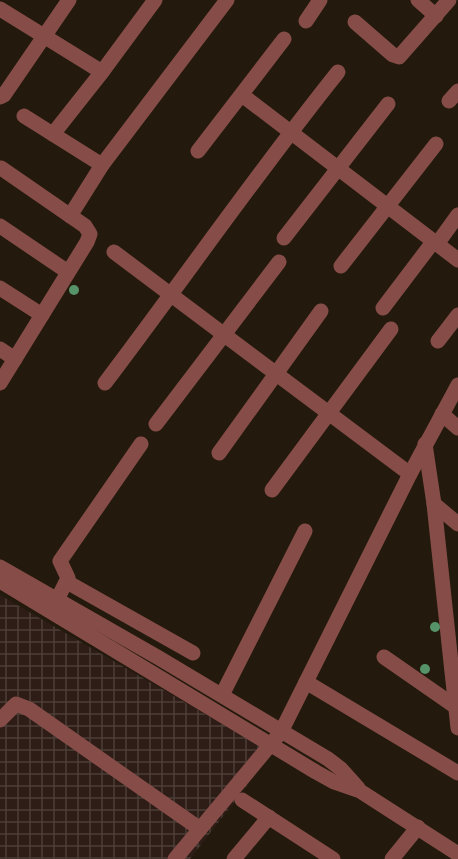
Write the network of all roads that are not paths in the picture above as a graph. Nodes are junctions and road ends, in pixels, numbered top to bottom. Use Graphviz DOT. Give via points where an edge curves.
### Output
graph roads {
  1 [pos="69,0"];
  2 [pos="155,0"];
  3 [pos="227,0"];
  4 [pos="320,0"];
  5 [pos="418,0"];
  6 [pos="449,0"];
  7 [pos="0,9"];
  8 [pos="436,16"];
  9 [pos="306,21"];
  10 [pos="355,22"];
  11 [pos="43,36"];
  12 [pos="284,39"];
  13 [pos="102,72"];
  14 [pos="338,72"];
  15 [pos="243,95"];
  16 [pos="0,97"];
  17 [pos="388,104"];
  18 [pos="24,116"];
  19 [pos="290,131"];
  20 [pos="53,134"];
  21 [pos="436,144"];
  22 [pos="198,151"];
  23 [pos="102,165"];
  24 [pos="2,168"];
  25 [pos="338,168"];
  26 [pos="387,206"];
  27 [pos="458,215"];
  28 [pos="70,216"];
  29 [pos="0,226"];
  30 [pos="284,238"];
  31 [pos="435,243"];
  32 [pos="114,252"];
  33 [pos="458,260"];
  34 [pos="279,262"];
  35 [pos="341,266"];
  36 [pos="68,272"];
  37 [pos="0,288"];
  38 [pos="171,296"];
  39 [pos="383,308"];
  40 [pos="321,311"];
  41 [pos="42,315"];
  42 [pos="458,315"];
  43 [pos="391,329"];
  44 [pos="224,336"];
  45 [pos="438,341"];
  46 [pos="0,350"];
  47 [pos="15,359"];
  48 [pos="276,374"];
  49 [pos="0,383"];
  50 [pos="105,383"];
  51 [pos="458,385"];
  52 [pos="329,413"];
  53 [pos="441,414"];
  54 [pos="156,424"];
  55 [pos="458,428"];
  56 [pos="141,444"];
  57 [pos="425,444"];
  58 [pos="219,453"];
  59 [pos="410,474"];
  60 [pos="272,490"];
  61 [pos="434,504"];
  62 [pos="458,524"];
  63 [pos="305,531"];
  64 [pos="0,567"];
  65 [pos="0,581"];
  66 [pos="67,582"];
  67 [pos="57,600"];
  68 [pos="193,653"];
  69 [pos="384,657"];
  70 [pos="306,682"];
  71 [pos="456,688"];
  72 [pos="222,695"];
  73 [pos="456,706"];
  74 [pos="0,720"];
  75 [pos="458,728"];
  76 [pos="281,732"];
  77 [pos="271,744"];
  78 [pos="458,773"];
  79 [pos="360,790"];
  80 [pos="242,800"];
  81 [pos="269,817"];
  82 [pos="418,827"];
  83 [pos="200,829"];
  84 [pos="458,854"];
  85 [pos="323,856"];
  86 [pos="175,859"];
  87 [pos="234,859"];
  88 [pos="392,859"];
  1 -- 11 [label="street"];
  2 -- 13 [label="street"];
  3 -- 23 [label="street"];
  4 -- 9 [label="street"];
  5 -- 8 [label="street"];
  6 -- 8 [label="street"];
  7 -- 11 [label="street"];
  8 -- 10 [label="street" via="399,57"];
  11 -- 13 [label="street"];
  11 -- 16 [label="street"];
  12 -- 15 [label="street"];
  13 -- 20 [label="street"];
  14 -- 19 [label="street"];
  15 -- 19 [label="street"];
  15 -- 22 [label="street"];
  17 -- 25 [label="street"];
  18 -- 20 [label="street"];
  19 -- 25 [label="street"];
  19 -- 38 [label="street"];
  20 -- 23 [label="street"];
  21 -- 26 [label="street"];
  23 -- 28 [label="street"];
  24 -- 28 [label="street"];
  25 -- 26 [label="street"];
  25 -- 30 [label="street"];
  26 -- 31 [label="street"];
  26 -- 35 [label="street"];
  27 -- 31 [label="street"];
  28 -- 36 [label="street" via="90,234"];
  29 -- 36 [label="street"];
  31 -- 33 [label="street"];
  31 -- 39 [label="street"];
  32 -- 38 [label="street"];
  34 -- 44 [label="street"];
  36 -- 41 [label="street"];
  37 -- 41 [label="street"];
  38 -- 44 [label="street"];
  38 -- 50 [label="street"];
  40 -- 48 [label="street"];
  41 -- 47 [label="street"];
  42 -- 45 [label="street"];
  43 -- 52 [label="street"];
  44 -- 48 [label="street"];
  44 -- 54 [label="street"];
  46 -- 47 [label="street"];
  47 -- 49 [label="street"];
  48 -- 52 [label="street"];
  48 -- 58 [label="street"];
  51 -- 53 [label="street"];
  52 -- 59 [label="street"];
  52 -- 60 [label="street"];
  53 -- 55 [label="street"];
  53 -- 57 [label="street"];
  56 -- 66 [label="street" via="60,561"];
  57 -- 59 [label="street"];
  57 -- 61 [label="street"];
  59 -- 70 [label="street"];
  61 -- 62 [label="street"];
  61 -- 71 [label="street"];
  63 -- 72 [label="street"];
  64 -- 67 [label="street"];
  65 -- 77 [label="street"];
  66 -- 67 [label="street"];
  66 -- 68 [label="street"];
  67 -- 72 [label="street"];
  69 -- 73 [label="street"];
  70 -- 76 [label="street"];
  70 -- 78 [label="street"];
  71 -- 73 [label="street"];
  72 -- 76 [label="street"];
  73 -- 75 [label="street"];
  74 -- 83 [label="street" via="16,704 29,709"];
  76 -- 77 [label="street"];
  76 -- 79 [label="street" via="334,764"];
  77 -- 79 [label="street" via="334,782"];
  77 -- 83 [label="street"];
  79 -- 82 [label="street"];
  80 -- 81 [label="street"];
  81 -- 85 [label="street"];
  81 -- 87 [label="street"];
  82 -- 84 [label="street"];
  82 -- 88 [label="street"];
  83 -- 86 [label="street"];
}
